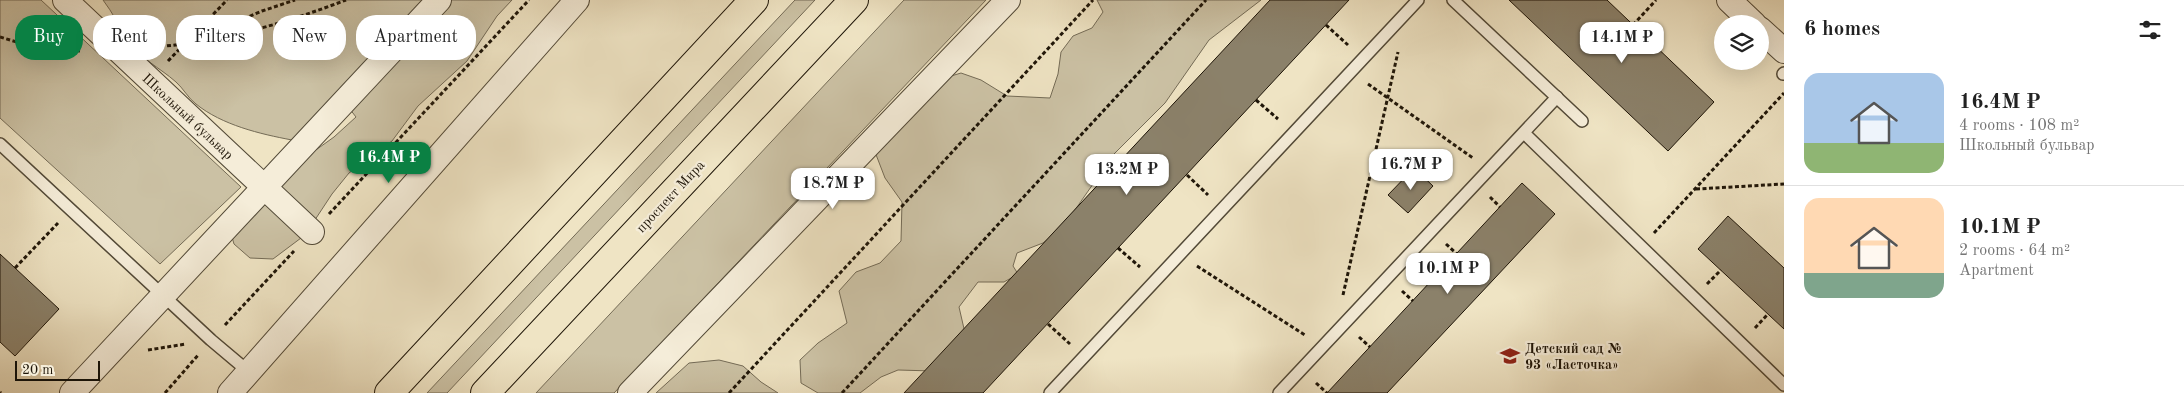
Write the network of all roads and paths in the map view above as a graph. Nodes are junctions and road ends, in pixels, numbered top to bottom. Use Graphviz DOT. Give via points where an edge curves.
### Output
graph roads {
  1 [pos="64,0"];
  2 [pos="227,0"];
  3 [pos="295,0"];
  4 [pos="346,0"];
  5 [pos="439,0"];
  6 [pos="529,0"];
  7 [pos="577,0"];
  8 [pos="754,0"];
  9 [pos="854,0"];
  10 [pos="1008,0"];
  11 [pos="1093,0"];
  12 [pos="1206,0"];
  13 [pos="1418,0"];
  14 [pos="1454,0"];
  15 [pos="1656,0"];
  16 [pos="1729,0"];
  17 [pos="1406,14"];
  18 [pos="212,15"];
  19 [pos="253,15"];
  20 [pos="1745,15"];
  21 [pos="1326,25"];
  22 [pos="1633,25"];
  23 [pos="93,26"];
  24 [pos="263,29"];
  25 [pos="0,37"];
  26 [pos="1769,43"];
  27 [pos="93,51"];
  28 [pos="176,53"];
  29 [pos="1363,59"];
  30 [pos="130,60"];
  31 [pos="1784,66"];
  32 [pos="1351,71"];
  33 [pos="151,80"];
  34 [pos="1784,93"];
  35 [pos="1557,97"];
  36 [pos="1388,98"];
  37 [pos="1256,100"];
  38 [pos="1582,121"];
  39 [pos="1294,133"];
  40 [pos="1524,133"];
  41 [pos="0,144"];
  42 [pos="1489,170"];
  43 [pos="1187,175"];
  44 [pos="1784,184"];
  45 [pos="264,187"];
  46 [pos="1696,189"];
  47 [pos="1223,208"];
  48 [pos="71,210"];
  49 [pos="312,232"];
  50 [pos="1642,247"];
  51 [pos="1118,248"];
  52 [pos="1180,255"];
  53 [pos="15,268"];
  54 [pos="1156,281"];
  55 [pos="163,296"];
  56 [pos="1048,324"];
  57 [pos="1334,335"];
  58 [pos="211,340"];
  59 [pos="1322,347"];
  60 [pos="106,357"];
  61 [pos="1084,357"];
  62 [pos="249,372"];
  63 [pos="1784,384"];
  64 [pos="72,393"];
  65 [pos="165,393"];
  66 [pos="230,393"];
  67 [pos="389,393"];
  68 [pos="485,393"];
  69 [pos="630,393"];
  70 [pos="729,393"];
  71 [pos="842,393"];
  72 [pos="1050,393"];
  73 [pos="1279,393"];
  1 -- 23 [label="street, Школьный бульвар"];
  2 -- 18 [label="path"];
  3 -- 19 [label="path"];
  4 -- 24 [label="path"];
  5 -- 45 [label="street"];
  6 -- 49 [label="path"];
  7 -- 62 [label="street"];
  8 -- 67 [label="main road"];
  9 -- 68 [label="main road, проспект Мира"];
  10 -- 69 [label="street"];
  11 -- 70 [label="path"];
  12 -- 71 [label="path"];
  13 -- 17 [label="lane"];
  14 -- 35 [label="lane"];
  15 -- 22 [label="path"];
  16 -- 20 [label="street"];
  17 -- 29 [label="lane"];
  17 -- 36 [label="path"];
  21 -- 29 [label="path"];
  25 -- 27 [label="path" via="27,45"];
  26 -- 31 [label="street"];
  28 -- 33 [label="path"];
  29 -- 32 [label="lane"];
  30 -- 33 [label="street, Школьный бульвар"];
  32 -- 36 [label="path"];
  32 -- 39 [label="lane"];
  33 -- 45 [label="street, Школьный бульвар"];
  34 -- 46 [label="path"];
  35 -- 38 [label="lane"];
  35 -- 40 [label="lane"];
  36 -- 42 [label="path"];
  36 -- 57 [label="path"];
  37 -- 39 [label="path"];
  39 -- 47 [label="lane"];
  40 -- 42 [label="lane"];
  40 -- 50 [label="lane"];
  41 -- 48 [label="lane"];
  42 -- 57 [label="lane"];
  43 -- 47 [label="path"];
  44 -- 46 [label="path"];
  45 -- 49 [label="street, Школьный бульвар"];
  45 -- 55 [label="street"];
  46 -- 50 [label="path"];
  47 -- 52 [label="lane"];
  48 -- 53 [label="path"];
  48 -- 55 [label="lane"];
  49 -- 58 [label="path"];
  50 -- 63 [label="lane"];
  51 -- 54 [label="path"];
  52 -- 54 [label="lane"];
  52 -- 59 [label="path"];
  54 -- 61 [label="lane"];
  55 -- 58 [label="lane"];
  55 -- 60 [label="street"];
  56 -- 61 [label="path"];
  57 -- 59 [label="lane"];
  58 -- 60 [label="path"];
  58 -- 62 [label="lane"];
  58 -- 65 [label="path"];
  59 -- 73 [label="lane"];
  60 -- 64 [label="street"];
  61 -- 72 [label="lane"];
  62 -- 66 [label="street"];
}
